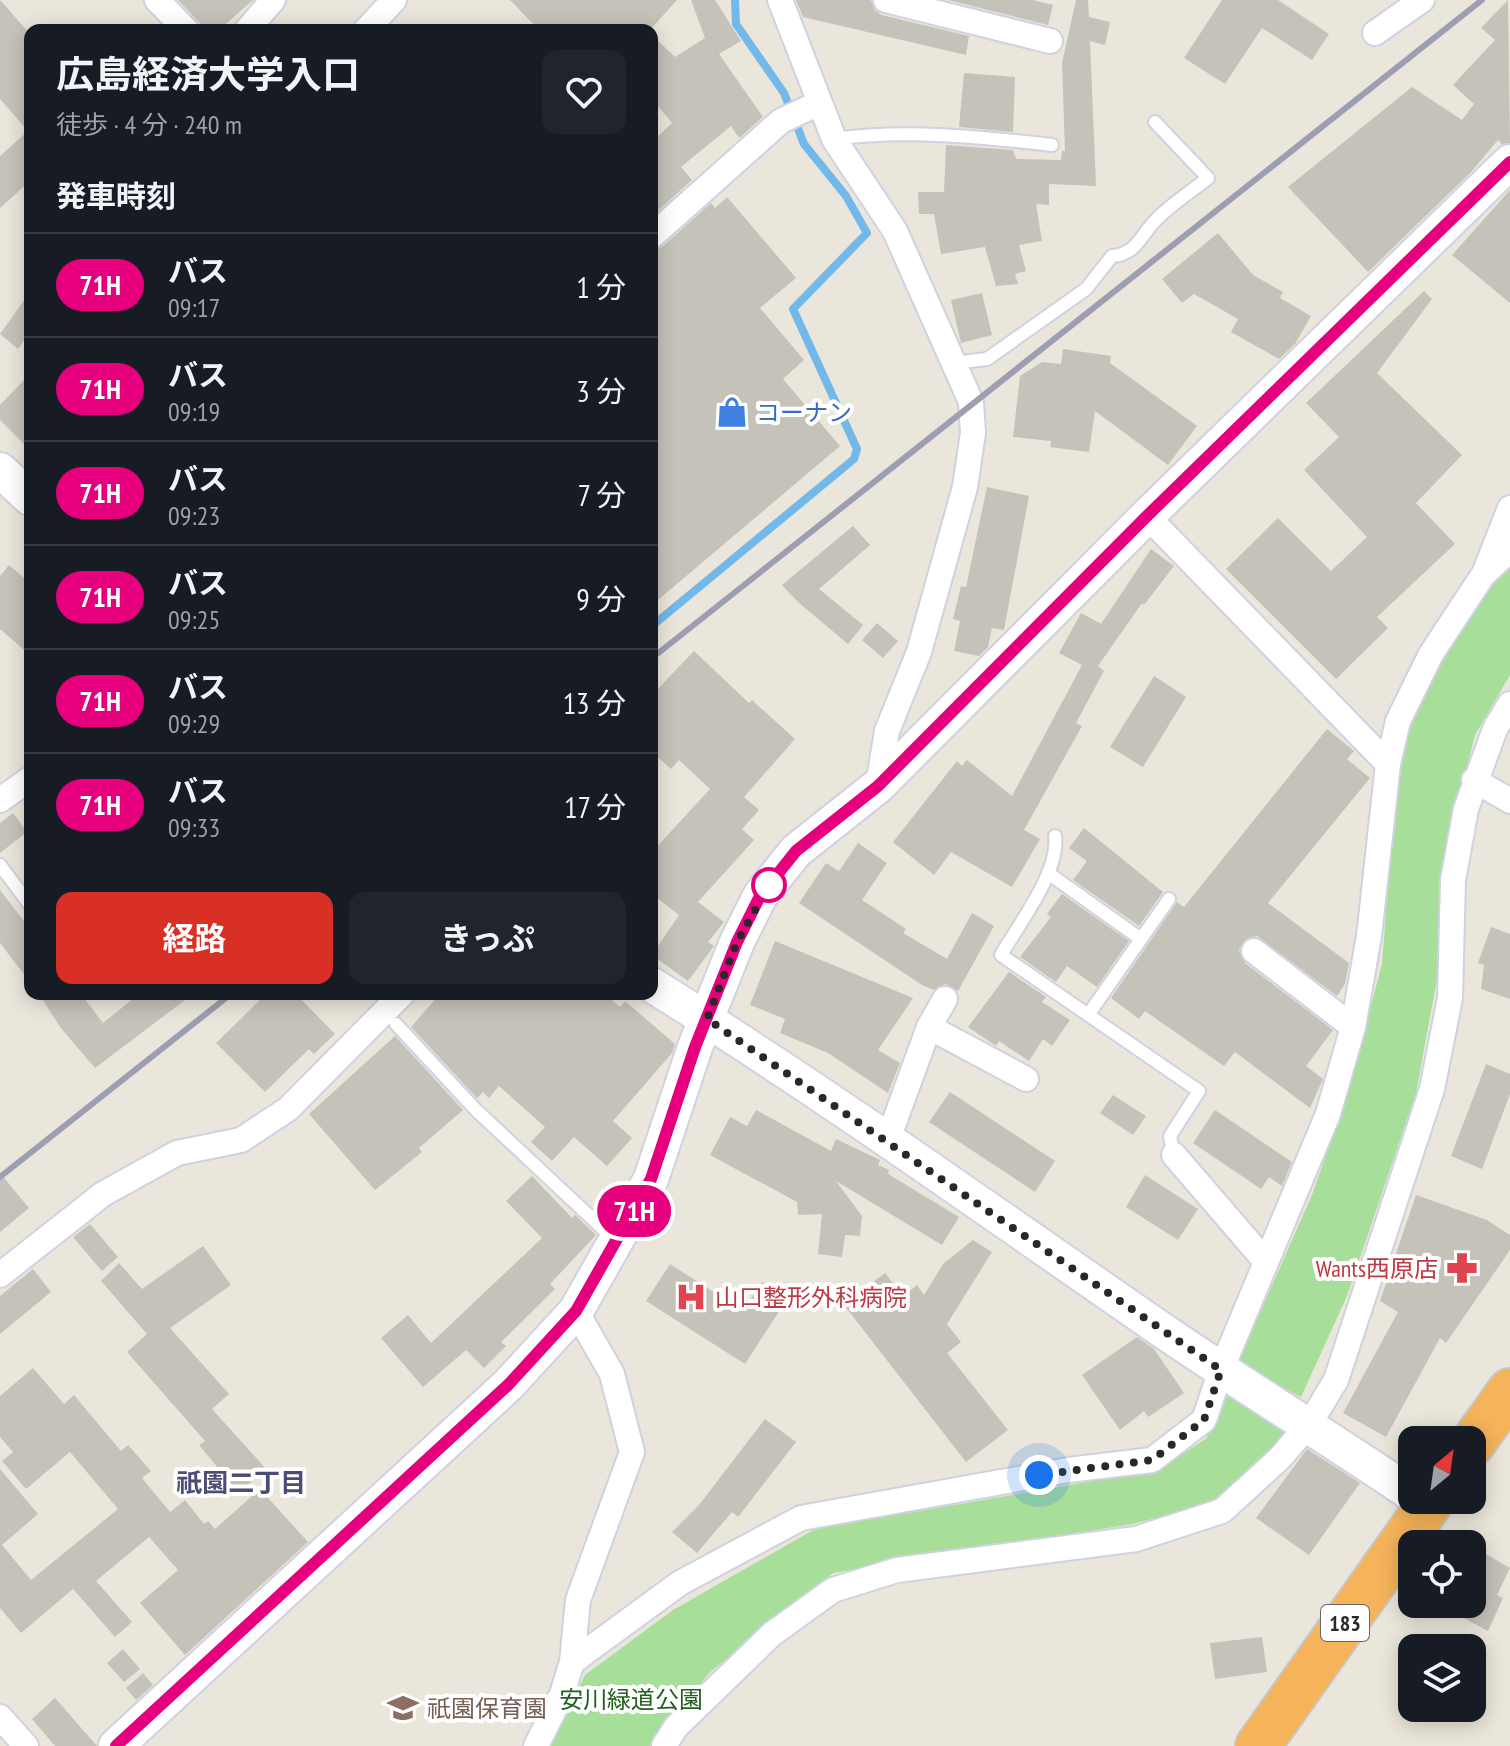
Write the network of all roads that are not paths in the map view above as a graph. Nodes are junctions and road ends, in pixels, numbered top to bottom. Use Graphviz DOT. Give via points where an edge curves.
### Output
graph roads {
  1 [pos="157,0"];
  2 [pos="273,0"];
  3 [pos="394,0"];
  4 [pos="780,0"];
  5 [pos="886,0"];
  6 [pos="1422,0"];
  7 [pos="180,24"];
  8 [pos="252,24"];
  9 [pos="372,24"];
  10 [pos="1375,33"];
  11 [pos="1050,41"];
  12 [pos="819,103"];
  13 [pos="1155,122"];
  14 [pos="834,139"];
  15 [pos="1052,145"];
  16 [pos="1510,162"];
  17 [pos="658,231"];
  18 [pos="953,363"];
  19 [pos="0,470"];
  20 [pos="24,492"];
  21 [pos="1510,508"];
  22 [pos="1147,516"];
  23 [pos="1510,550"];
  24 [pos="1483,575"];
  25 [pos="1510,704"];
  26 [pos="1388,764"];
  27 [pos="1474,780"];
  28 [pos="24,783"];
  29 [pos="878,786"];
  30 [pos="0,800"];
  31 [pos="1510,801"];
  32 [pos="1055,836"];
  33 [pos="0,865"];
  34 [pos="1048,873"];
  35 [pos="24,897"];
  36 [pos="1169,899"];
  37 [pos="1141,939"];
  38 [pos="1254,951"];
  39 [pos="658,989"];
  40 [pos="945,999"];
  41 [pos="396,1000"];
  42 [pos="1088,1015"];
  43 [pos="707,1019"];
  44 [pos="396,1024"];
  45 [pos="929,1027"];
  46 [pos="1353,1027"];
  47 [pos="1026,1079"];
  48 [pos="887,1142"];
  49 [pos="1174,1155"];
  50 [pos="617,1242"];
  51 [pos="1266,1262"];
  52 [pos="0,1275"];
  53 [pos="576,1311"];
  54 [pos="1221,1370"];
  55 [pos="1509,1394"];
  56 [pos="1310,1423"];
  57 [pos="1485,1426"];
  58 [pos="1398,1483"];
  59 [pos="1414,1514"];
  60 [pos="572,1662"];
  61 [pos="0,1717"];
  62 [pos="26,1746"];
  63 [pos="116,1746"];
  64 [pos="536,1746"];
  65 [pos="664,1746"];
  66 [pos="1258,1746"];
  1 -- 7 [label="street"];
  2 -- 8 [label="street"];
  3 -- 9 [label="street"];
  4 -- 12 [label="street"];
  5 -- 11 [label="street"];
  6 -- 10 [label="street"];
  12 -- 14 [label="street"];
  12 -- 17 [label="street" via="781,121"];
  13 -- 18 [label="lane" via="1208,178 1152,223 1146,237 1123,255 1112,256 1086,289 987,359"];
  14 -- 15 [label="lane" via="990,138"];
  14 -- 18 [label="street" via="895,231"];
  16 -- 22 [label="main road"];
  18 -- 29 [label="street" via="971,402 973,433 965,487 919,652 887,731"];
  19 -- 20 [label="main road"];
  21 -- 24 [label="street"];
  22 -- 26 [label="street"];
  22 -- 29 [label="main road"];
  23 -- 24 [label="street"];
  24 -- 26 [label="street" via="1431,654 1398,721"];
  25 -- 27 [label="street"];
  26 -- 46 [label="street"];
  27 -- 31 [label="street"];
  27 -- 56 [label="street" via="1453,880 1450,998 1432,1089 1336,1380"];
  28 -- 30 [label="street"];
  29 -- 43 [label="main road" via="796,851 760,896"];
  32 -- 34 [label="lane" via="1057,852"];
  33 -- 35 [label="lane"];
  34 -- 37 [label="lane"];
  34 -- 42 [label="lane" via="1001,955"];
  36 -- 37 [label="lane"];
  37 -- 42 [label="lane"];
  38 -- 46 [label="street"];
  39 -- 43 [label="main road"];
  40 -- 45 [label="street"];
  41 -- 52 [label="street" via="288,1109 241,1140 177,1153 103,1194"];
  42 -- 49 [label="lane" via="1199,1091 1170,1136"];
  43 -- 48 [label="main road"];
  43 -- 50 [label="main road" via="651,1179"];
  44 -- 50 [label="lane" via="475,1109"];
  45 -- 47 [label="street"];
  45 -- 48 [label="street"];
  46 -- 51 [label="street" via="1328,1114"];
  48 -- 54 [label="main road"];
  49 -- 51 [label="street"];
  50 -- 53 [label="main road"];
  51 -- 54 [label="street"];
  53 -- 60 [label="street" via="612,1374 632,1452 578,1600"];
  53 -- 63 [label="main road" via="508,1385"];
  54 -- 56 [label="main road"];
  54 -- 60 [label="street" via="1204,1420 1152,1460 801,1518 680,1583"];
  55 -- 57 [label="highway"];
  56 -- 58 [label="main road"];
  56 -- 65 [label="street" via="1222,1511 1136,1539 897,1570 833,1590 772,1634 676,1727"];
  59 -- 66 [label="highway, 183"];
  60 -- 64 [label="street"];
  61 -- 62 [label="street"];
}
